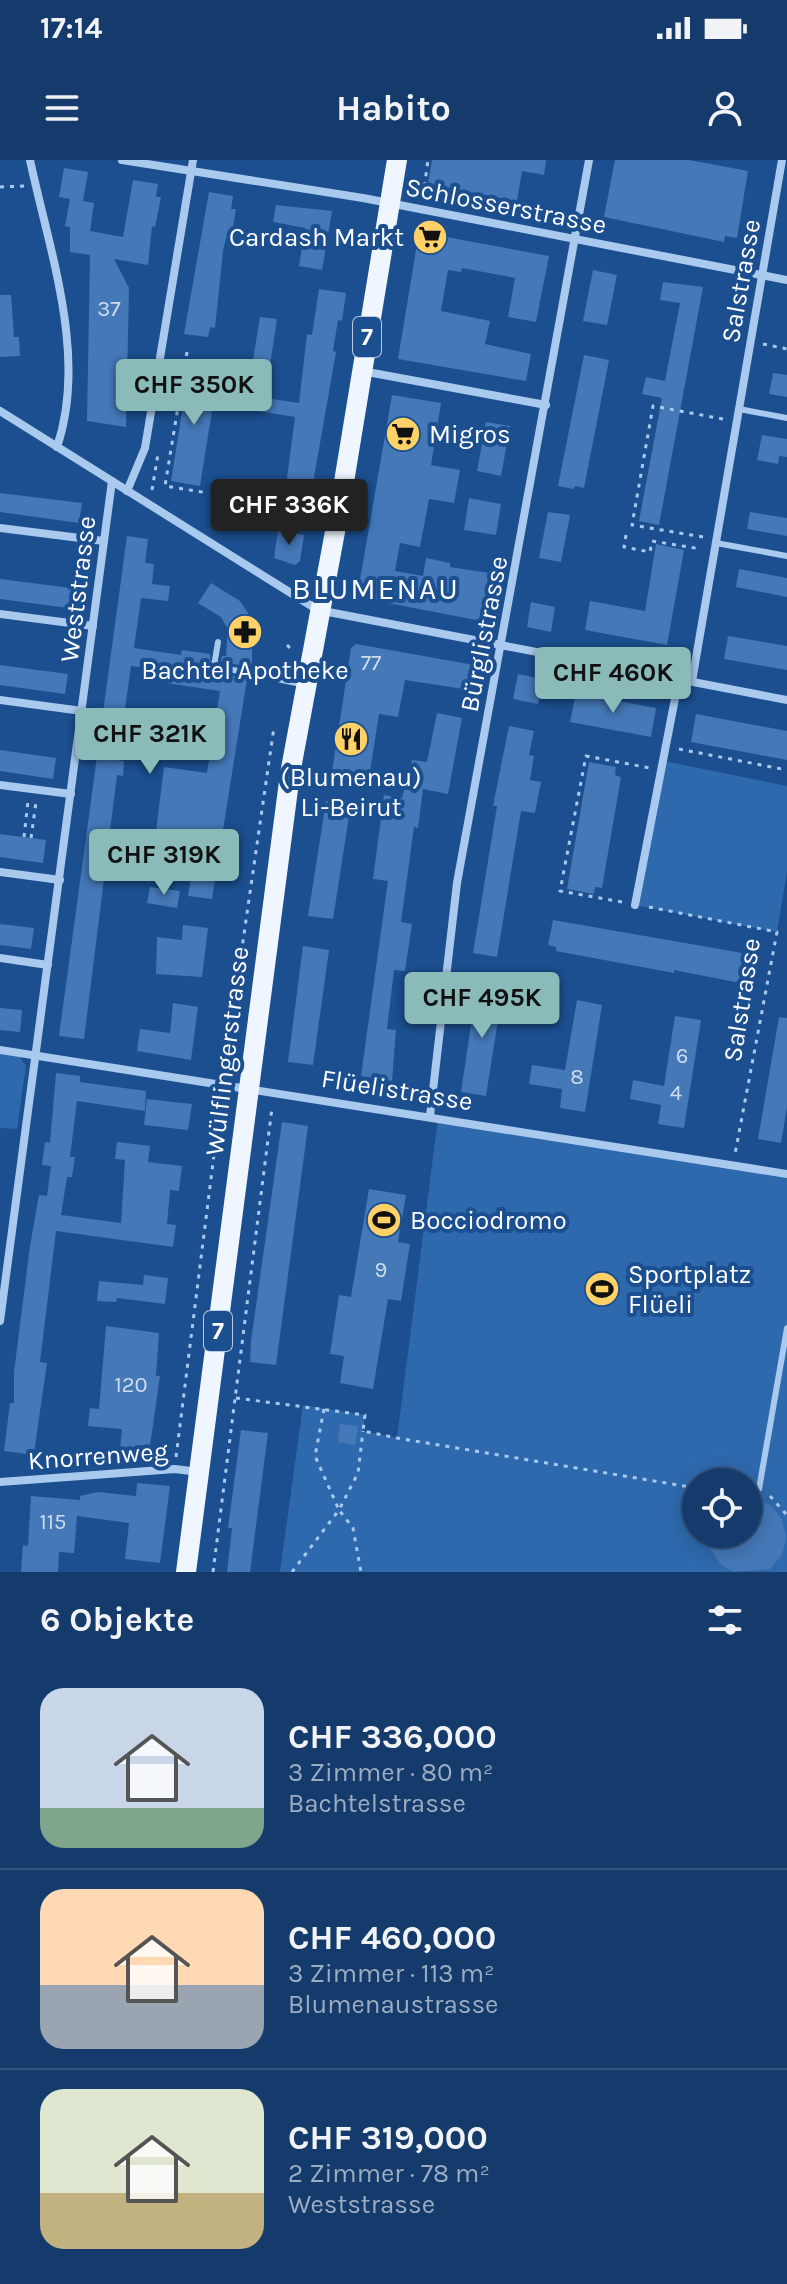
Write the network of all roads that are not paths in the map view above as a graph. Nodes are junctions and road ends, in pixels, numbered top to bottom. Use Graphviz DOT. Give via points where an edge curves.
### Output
graph roads {
  1 [pos="30,160"];
  2 [pos="122,160"];
  3 [pos="193,160"];
  4 [pos="397,160"];
  5 [pos="589,160"];
  6 [pos="782,160"];
  7 [pos="191,172"];
  8 [pos="390,204"];
  9 [pos="575,241"];
  10 [pos="762,275"];
  11 [pos="787,280"];
  12 [pos="361,371"];
  13 [pos="546,405"];
  14 [pos="739,409"];
  15 [pos="0,411"];
  16 [pos="787,418"];
  17 [pos="57,447"];
  18 [pos="112,481"];
  19 [pos="127,491"];
  20 [pos="0,528"];
  21 [pos="104,541"];
  22 [pos="716,543"];
  23 [pos="787,556"];
  24 [pos="318,610"];
  25 [pos="0,614"];
  26 [pos="93,626"];
  27 [pos="218,642"];
  28 [pos="502,645"];
  29 [pos="679,678"];
  30 [pos="692,681"];
  31 [pos="305,684"];
  32 [pos="0,700"];
  33 [pos="787,700"];
  34 [pos="82,711"];
  35 [pos="0,785"];
  36 [pos="71,794"];
  37 [pos="0,872"];
  38 [pos="60,880"];
  39 [pos="635,905"];
  40 [pos="0,958"];
  41 [pos="48,965"];
  42 [pos="0,1050"];
  43 [pos="36,1055"];
  44 [pos="249,1089"];
  45 [pos="430,1116"];
  46 [pos="787,1174"];
  47 [pos="0,1321"];
  48 [pos="787,1328"];
  49 [pos="199,1472"];
  50 [pos="762,1472"];
  51 [pos="0,1482"];
  52 [pos="186,1572"];
  1 -- 17 [label="street" via="68,363 68,410"];
  2 -- 7 [label="street, Schlosserstrasse"];
  3 -- 7 [label="street, Weststrasse"];
  4 -- 8 [label="main road, Wülflingerstrasse / 7"];
  5 -- 9 [label="street, Bürglistrasse"];
  6 -- 10 [label="street, Salstrasse"];
  7 -- 8 [label="street, Schlosserstrasse"];
  7 -- 19 [label="street, Weststrasse" via="145,448"];
  8 -- 9 [label="street, Schlosserstrasse"];
  8 -- 12 [label="main road, Wülflingerstrasse / 7"];
  9 -- 10 [label="street, Schlosserstrasse"];
  9 -- 13 [label="street, Bürglistrasse"];
  10 -- 11 [label="street, Schlosserstrasse"];
  10 -- 14 [label="street, Salstrasse"];
  12 -- 13 [label="street"];
  12 -- 24 [label="main road, Wülflingerstrasse / 7"];
  13 -- 28 [label="street, Bürglistrasse"];
  14 -- 16 [label="lane"];
  14 -- 22 [label="street, Salstrasse"];
  15 -- 17 [label="street"];
  17 -- 18 [label="street"];
  18 -- 19 [label="street"];
  18 -- 21 [label="street, Weststrasse"];
  19 -- 24 [label="street"];
  20 -- 21 [label="street"];
  21 -- 26 [label="street, Weststrasse"];
  22 -- 23 [label="lane"];
  22 -- 30 [label="street, Salstrasse"];
  24 -- 28 [label="street"];
  24 -- 31 [label="main road, Wülflingerstrasse / 7"];
  25 -- 26 [label="street"];
  26 -- 34 [label="street, Weststrasse"];
  27 -- 31 [label="lane" via="214,666"];
  28 -- 29 [label="street"];
  28 -- 45 [label="street, Bürglistrasse" via="457,883"];
  29 -- 30 [label="street"];
  29 -- 39 [label="street"];
  30 -- 33 [label="street"];
  31 -- 44 [label="main road, Wülflingerstrasse / 7"];
  32 -- 34 [label="street"];
  34 -- 36 [label="street, Weststrasse"];
  35 -- 36 [label="street"];
  36 -- 38 [label="street, Weststrasse"];
  37 -- 38 [label="street"];
  38 -- 41 [label="street, Weststrasse"];
  40 -- 41 [label="street"];
  41 -- 43 [label="street, Weststrasse"];
  42 -- 43 [label="street, Flüelistrasse"];
  43 -- 44 [label="street, Flüelistrasse"];
  43 -- 47 [label="street, Weststrasse"];
  44 -- 45 [label="street, Flüelistrasse"];
  44 -- 49 [label="main road, Wülflingerstrasse / 7"];
  45 -- 46 [label="street, Flüelistrasse"];
  48 -- 50 [label="lane"];
  49 -- 51 [label="street, Knorrenweg" via="175,1469"];
  49 -- 52 [label="main road, Wülflingerstrasse / 7"];
}
